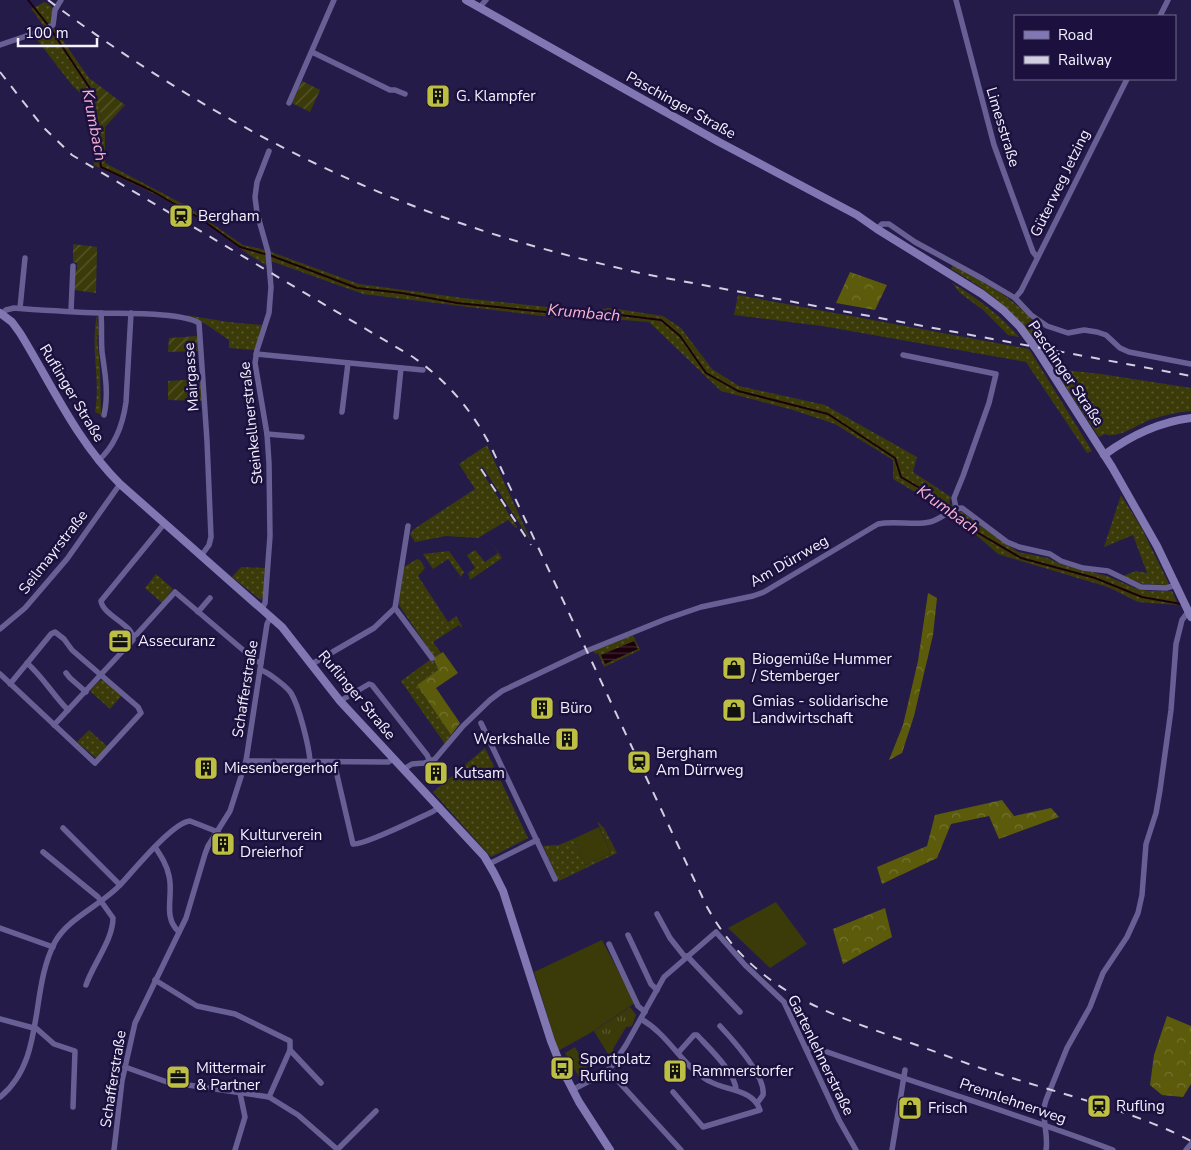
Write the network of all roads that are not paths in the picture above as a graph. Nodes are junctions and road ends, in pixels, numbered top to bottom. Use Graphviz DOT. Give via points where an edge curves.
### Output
graph roads {
  1 [pos="61,0"];
  2 [pos="334,0"];
  3 [pos="956,0"];
  4 [pos="1168,0"];
  5 [pos="469,1"];
  6 [pos="482,5"];
  7 [pos="1160,15"];
  8 [pos="0,44"];
  9 [pos="312,52"];
  10 [pos="1126,80"];
  11 [pos="405,94"];
  12 [pos="289,103"];
  13 [pos="269,151"];
  14 [pos="877,229"];
  15 [pos="1037,257"];
  16 [pos="24,258"];
  17 [pos="73,266"];
  18 [pos="1015,298"];
  19 [pos="20,308"];
  20 [pos="70,311"];
  21 [pos="101,313"];
  22 [pos="130,313"];
  23 [pos="1,314"];
  24 [pos="256,354"];
  25 [pos="903,355"];
  26 [pos="348,363"];
  27 [pos="1191,364"];
  28 [pos="401,368"];
  29 [pos="423,370"];
  30 [pos="342,412"];
  31 [pos="104,415"];
  32 [pos="396,417"];
  33 [pos="1191,418"];
  34 [pos="267,434"];
  35 [pos="302,437"];
  36 [pos="1104,455"];
  37 [pos="98,460"];
  38 [pos="120,484"];
  39 [pos="956,508"];
  40 [pos="164,524"];
  41 [pos="408,526"];
  42 [pos="201,556"];
  43 [pos="1176,585"];
  44 [pos="210,598"];
  45 [pos="262,608"];
  46 [pos="395,608"];
  47 [pos="1187,608"];
  48 [pos="198,612"];
  49 [pos="271,616"];
  50 [pos="0,629"];
  51 [pos="134,636"];
  52 [pos="432,658"];
  53 [pos="28,663"];
  54 [pos="312,664"];
  55 [pos="260,667"];
  56 [pos="66,673"];
  57 [pos="0,674"];
  58 [pos="101,675"];
  59 [pos="10,684"];
  60 [pos="86,692"];
  61 [pos="340,701"];
  62 [pos="68,710"];
  63 [pos="481,723"];
  64 [pos="54,725"];
  65 [pos="394,759"];
  66 [pos="246,761"];
  67 [pos="310,761"];
  68 [pos="430,761"];
  69 [pos="334,762"];
  70 [pos="404,769"];
  71 [pos="440,807"];
  72 [pos="63,828"];
  73 [pos="218,832"];
  74 [pos="537,840"];
  75 [pos="155,847"];
  76 [pos="43,852"];
  77 [pos="489,864"];
  78 [pos="556,879"];
  79 [pos="120,885"];
  80 [pos="102,902"];
  81 [pos="657,914"];
  82 [pos="0,928"];
  83 [pos="179,932"];
  84 [pos="628,935"];
  85 [pos="609,944"];
  86 [pos="53,947"];
  87 [pos="686,957"];
  88 [pos="155,980"];
  89 [pos="86,985"];
  90 [pos="657,990"];
  91 [pos="644,1012"];
  92 [pos="740,1012"];
  93 [pos="0,1019"];
  94 [pos="641,1019"];
  95 [pos="720,1026"];
  96 [pos="34,1027"];
  97 [pos="806,1049"];
  98 [pos="290,1050"];
  99 [pos="678,1053"];
  100 [pos="124,1067"];
  101 [pos="608,1070"];
  102 [pos="905,1070"];
  103 [pos="904,1079"];
  104 [pos="321,1082"];
  105 [pos="572,1090"];
  106 [pos="736,1090"];
  107 [pos="673,1092"];
  108 [pos="240,1093"];
  109 [pos="269,1097"];
  110 [pos="0,1098"];
  111 [pos="758,1102"];
  112 [pos="72,1107"];
  113 [pos="376,1111"];
  114 [pos="1046,1126"];
  115 [pos="1191,1144"];
  116 [pos="114,1150"];
  117 [pos="235,1150"];
  118 [pos="338,1150"];
  119 [pos="610,1150"];
  120 [pos="681,1150"];
  121 [pos="856,1150"];
  122 [pos="892,1150"];
  123 [pos="1046,1150"];
  124 [pos="1113,1150"];
  125 [pos="1186,1150"];
  1 -- 8 [label="street" via="50,27"];
  2 -- 9 [label="street"];
  3 -- 15 [label="street, Limesstraße" via="994,145"];
  4 -- 7 [label="street"];
  5 -- 6 [label="street, Paschinger Straße"];
  6 -- 14 [label="street, Paschinger Straße" via="538,39 562,48 854,219"];
  9 -- 11 [label="street" via="390,90"];
  9 -- 12 [label="street"];
  10 -- 15 [label="street, Güterweg Jetzing"];
  13 -- 24 [label="street, Steinkellnerstraße" via="255,197 268,252 270,304"];
  14 -- 18 [label="street" via="882,224 889,224"];
  14 -- 36 [label="street, Paschinger Straße" via="974,288 1011,318 1037,350"];
  15 -- 18 [label="street, Güterweg Jetzing"];
  16 -- 19 [label="street"];
  17 -- 20 [label="street"];
  18 -- 27 [label="street" via="1036,320 1058,331 1092,331 1106,335 1129,352"];
  19 -- 20 [label="street, Mairgasse"];
  19 -- 23 [label="street, Mairgasse" via="9,308"];
  20 -- 21 [label="street, Mairgasse"];
  21 -- 22 [label="street, Mairgasse"];
  21 -- 31 [label="street"];
  22 -- 37 [label="street" via="124,417 108,452"];
  22 -- 42 [label="street, Mairgasse" via="194,321 200,326 211,537"];
  23 -- 37 [label="street, Ruflinger Straße" via="20,333 72,424"];
  24 -- 26 [label="street"];
  24 -- 34 [label="street, Steinkellnerstraße" via="256,374"];
  25 -- 39 [label="street" via="996,374 986,412 954,498"];
  26 -- 28 [label="street"];
  26 -- 30 [label="street"];
  28 -- 29 [label="street"];
  28 -- 32 [label="street"];
  33 -- 36 [label="street" via="1155,426"];
  34 -- 35 [label="street"];
  34 -- 45 [label="street, Steinkellnerstraße" via="270,536"];
  36 -- 43 [label="street, Paschinger Straße"];
  37 -- 38 [label="street, Ruflinger Straße"];
  38 -- 40 [label="street, Ruflinger Straße"];
  38 -- 50 [label="street, Seilmayrstraße" via="67,559 25,608"];
  39 -- 43 [label="street" via="962,508 1019,548 1050,554 1082,568 1108,571 1141,587"];
  39 -- 68 [label="street, Am Dürrweg" via="927,523 878,524 764,592 666,619 502,690"];
  40 -- 42 [label="street, Ruflinger Straße"];
  40 -- 51 [label="street" via="101,601 104,608"];
  41 -- 46 [label="street"];
  42 -- 45 [label="street, Ruflinger Straße"];
  43 -- 47 [label="street, Paschinger Straße"];
  44 -- 48 [label="street"];
  45 -- 49 [label="street, Ruflinger Straße"];
  46 -- 52 [label="street"];
  46 -- 54 [label="street" via="374,628"];
  47 -- 114 [label="street" via="1176,644 1160,790 1146,844 1138,913 1127,937 1103,973 1090,1007 1067,1048 1044,1107"];
  48 -- 51 [label="street" via="175,592"];
  48 -- 55 [label="street"];
  49 -- 54 [label="street, Ruflinger Straße"];
  49 -- 55 [label="street, Schafferstraße"];
  51 -- 58 [label="street"];
  53 -- 58 [label="street" via="56,632"];
  53 -- 59 [label="street"];
  53 -- 62 [label="street"];
  54 -- 61 [label="street, Ruflinger Straße"];
  55 -- 66 [label="street, Schafferstraße"];
  55 -- 67 [label="street" via="291,693"];
  56 -- 60 [label="street"];
  57 -- 59 [label="street"];
  58 -- 60 [label="street"];
  58 -- 64 [label="street" via="138,707 140,716 95,763"];
  59 -- 64 [label="street"];
  60 -- 62 [label="street"];
  61 -- 65 [label="street, Ruflinger Straße"];
  61 -- 68 [label="street" via="372,685"];
  62 -- 64 [label="street"];
  63 -- 74 [label="street"];
  65 -- 69 [label="street" via="388,762"];
  65 -- 70 [label="street, Ruflinger Straße"];
  66 -- 67 [label="street"];
  66 -- 73 [label="street, Schafferstraße" via="230,811"];
  67 -- 69 [label="street"];
  68 -- 70 [label="street, Am Dürrweg"];
  69 -- 71 [label="street" via="354,844 375,838"];
  70 -- 71 [label="street, Ruflinger Straße"];
  71 -- 77 [label="street, Ruflinger Straße"];
  72 -- 79 [label="street"];
  73 -- 75 [label="street" via="187,821"];
  73 -- 83 [label="street, Schafferstraße" via="208,846 191,905"];
  74 -- 77 [label="street"];
  74 -- 78 [label="street"];
  75 -- 79 [label="street"];
  75 -- 83 [label="street" via="169,872 169,916"];
  76 -- 80 [label="street"];
  77 -- 105 [label="street, Ruflinger Straße" via="503,890 554,1048"];
  79 -- 80 [label="street"];
  80 -- 86 [label="street" via="71,924"];
  80 -- 89 [label="street" via="113,922"];
  81 -- 87 [label="street" via="670,938"];
  82 -- 86 [label="street"];
  83 -- 88 [label="street, Schafferstraße"];
  84 -- 90 [label="street" via="651,984"];
  85 -- 91 [label="street" via="638,1006"];
  86 -- 96 [label="street" via="41,982"];
  87 -- 90 [label="street" via="664,977"];
  87 -- 92 [label="street"];
  87 -- 97 [label="street, Gartenlehnerstraße" via="716,932 745,966 784,1002"];
  88 -- 98 [label="street" via="197,1006 235,1014 290,1041"];
  88 -- 100 [label="street, Schafferstraße" via="134,1024"];
  90 -- 91 [label="street"];
  91 -- 94 [label="street"];
  93 -- 96 [label="street"];
  94 -- 99 [label="street" via="657,1029"];
  94 -- 101 [label="street"];
  95 -- 111 [label="street" via="758,1076 764,1092"];
  96 -- 110 [label="street" via="24,1064"];
  96 -- 112 [label="street" via="54,1044 75,1051"];
  97 -- 103 [label="street, Prennlehnerweg" via="816,1048"];
  97 -- 121 [label="street, Gartenlehnerstraße"];
  98 -- 104 [label="street"];
  98 -- 109 [label="street"];
  99 -- 106 [label="street" via="708,1081"];
  99 -- 106 [label="street" via="697,1035 727,1070"];
  100 -- 108 [label="street" via="167,1082"];
  100 -- 116 [label="street, Schafferstraße"];
  101 -- 105 [label="street"];
  101 -- 120 [label="street"];
  102 -- 103 [label="street"];
  103 -- 114 [label="street, Prennlehnerweg"];
  103 -- 122 [label="street"];
  105 -- 119 [label="street, Ruflinger Straße"];
  106 -- 111 [label="street"];
  107 -- 111 [label="street" via="703,1127 760,1110"];
  108 -- 109 [label="street"];
  108 -- 117 [label="street" via="244,1117"];
  109 -- 118 [label="street" via="298,1115"];
  113 -- 118 [label="street"];
  114 -- 123 [label="street"];
  114 -- 124 [label="street, Prennlehnerweg"];
  115 -- 125 [label="street"];
}
